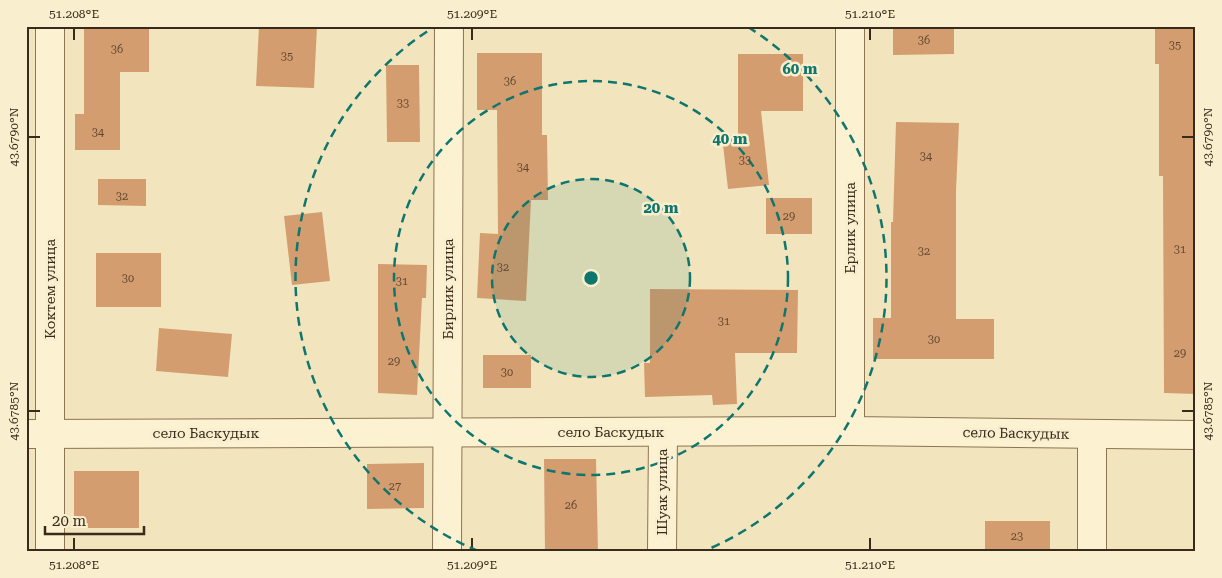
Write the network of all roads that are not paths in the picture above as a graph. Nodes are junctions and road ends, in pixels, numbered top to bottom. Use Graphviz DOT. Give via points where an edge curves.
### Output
graph roads {
  1 [pos="50,26"];
  2 [pos="449,26"];
  3 [pos="850,26"];
  4 [pos="850,431"];
  5 [pos="447,432"];
  6 [pos="663,432"];
  7 [pos="38,434"];
  8 [pos="1092,434"];
  9 [pos="1196,435"];
  10 [pos="50,552"];
  11 [pos="447,552"];
  12 [pos="662,552"];
  13 [pos="1092,552"];
  1 -- 7 [label="street, Коктем улица"];
  2 -- 5 [label="street, Бирлик улица"];
  3 -- 4 [label="street, Ерлик улица"];
  4 -- 6 [label="street, село Баскудык"];
  4 -- 8 [label="street, село Баскудык"];
  5 -- 6 [label="street, село Баскудык"];
  5 -- 7 [label="street, село Баскудык"];
  5 -- 11 [label="street, Бирлик улица"];
  6 -- 12 [label="street, Шуак улица"];
  7 -- 10 [label="street, Коктем улица"];
  8 -- 9 [label="street, село Баскудык"];
  8 -- 13 [label="street"];
}
